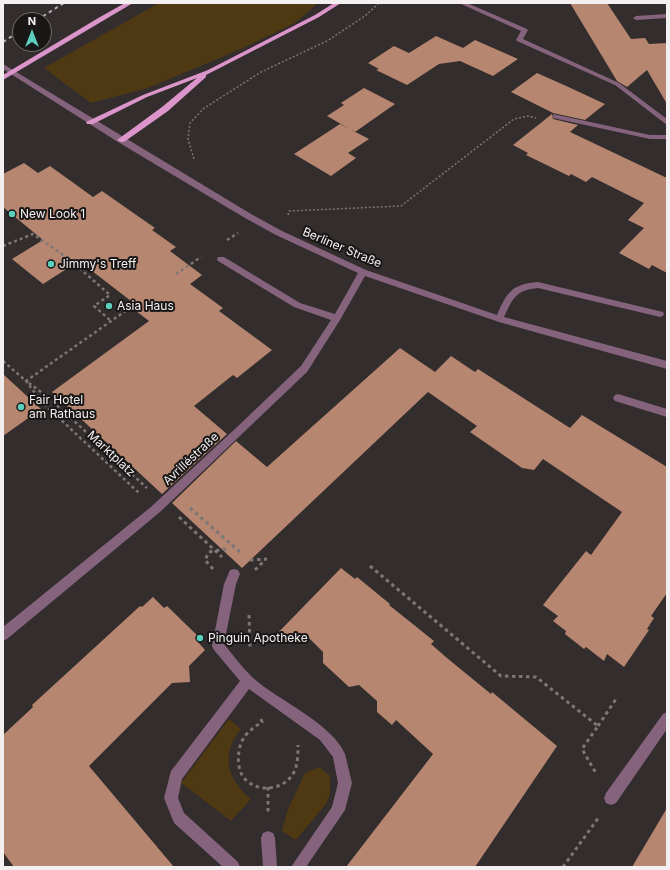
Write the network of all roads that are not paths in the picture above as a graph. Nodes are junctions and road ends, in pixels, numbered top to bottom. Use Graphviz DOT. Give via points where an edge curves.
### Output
graph roads {
  1 [pos="130,3"];
  2 [pos="338,3"];
  3 [pos="462,3"];
  4 [pos="667,16"];
  5 [pos="636,18"];
  6 [pos="3,66"];
  7 [pos="210,71"];
  8 [pos="3,78"];
  9 [pos="556,116"];
  10 [pos="90,122"];
  11 [pos="667,123"];
  12 [pos="667,137"];
  13 [pos="120,140"];
  14 [pos="221,259"];
  15 [pos="362,272"];
  16 [pos="660,314"];
  17 [pos="337,318"];
  18 [pos="499,319"];
  19 [pos="667,365"];
  20 [pos="618,398"];
  21 [pos="667,413"];
  22 [pos="234,574"];
  23 [pos="3,635"];
  24 [pos="248,681"];
  25 [pos="667,718"];
  26 [pos="611,798"];
  27 [pos="268,838"];
  28 [pos="233,867"];
  29 [pos="270,867"];
  30 [pos="298,867"];
  1 -- 8 [label="main road"];
  2 -- 7 [label="main road"];
  3 -- 11 [label="street" via="525,30 519,40 617,84"];
  4 -- 5 [label="street"];
  6 -- 10 [label="street, Berliner Straße"];
  7 -- 10 [label="main road" via="145,96"];
  7 -- 13 [label="main road" via="165,109"];
  9 -- 12 [label="street" via="650,137"];
  10 -- 13 [label="street, Berliner Straße"];
  13 -- 15 [label="street, Berliner Straße" via="279,233"];
  14 -- 17 [label="street" via="297,304"];
  15 -- 17 [label="street, Avrilléstraße"];
  15 -- 18 [label="street, Berliner Straße"];
  16 -- 18 [label="street" via="538,284 523,286 512,293"];
  17 -- 23 [label="street, Avrilléstraße" via="304,369 240,432 156,509"];
  18 -- 19 [label="street, Berliner Straße"];
  20 -- 21 [label="street"];
  22 -- 24 [label="street" via="218,646"];
  24 -- 28 [label="street" via="176,776 171,798 179,818"];
  24 -- 30 [label="street" via="324,736 339,754 345,783 338,810"];
  25 -- 26 [label="street"];
  27 -- 29 [label="street"];
}
